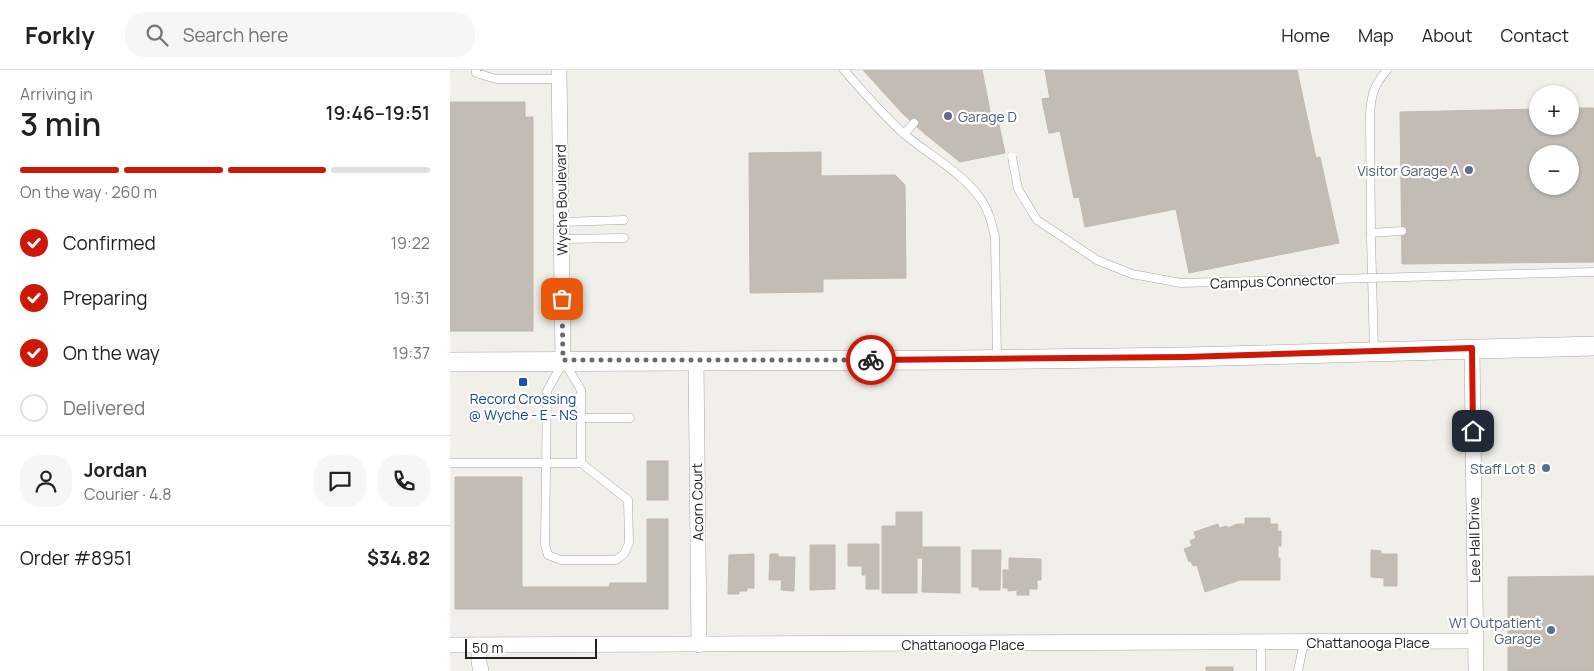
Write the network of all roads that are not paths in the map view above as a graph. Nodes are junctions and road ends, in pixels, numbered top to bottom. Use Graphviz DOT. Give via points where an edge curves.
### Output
graph roads {
  1 [pos="476,70"];
  2 [pos="844,70"];
  3 [pos="1387,70"];
  4 [pos="559,74"];
  5 [pos="914,123"];
  6 [pos="904,134"];
  7 [pos="1012,157"];
  8 [pos="624,220"];
  9 [pos="562,222"];
  10 [pos="1402,231"];
  11 [pos="1371,233"];
  12 [pos="624,238"];
  13 [pos="562,239"];
  14 [pos="1594,272"];
  15 [pos="1594,346"];
  16 [pos="1472,348"];
  17 [pos="1374,351"];
  18 [pos="997,359"];
  19 [pos="563,360"];
  20 [pos="696,360"];
  21 [pos="450,362"];
  22 [pos="581,418"];
  23 [pos="630,418"];
  24 [pos="450,463"];
  25 [pos="546,463"];
  26 [pos="581,463"];
  27 [pos="1475,641"];
  28 [pos="1261,642"];
  29 [pos="1304,642"];
  30 [pos="479,645"];
  31 [pos="699,645"];
  32 [pos="450,646"];
  33 [pos="481,671"];
  34 [pos="1261,671"];
  35 [pos="1298,671"];
  36 [pos="1476,671"];
  1 -- 4 [label="lane" via="476,73 496,79"];
  2 -- 6 [label="lane"];
  3 -- 11 [label="lane" via="1374,86 1370,100"];
  4 -- 9 [label="street, Wyche Boulevard"];
  5 -- 6 [label="lane"];
  6 -- 18 [label="lane" via="971,187 992,222"];
  7 -- 14 [label="lane, Campus Connector, bridge" via="1018,189 1037,220 1098,260 1132,274 1181,283"];
  8 -- 9 [label="lane"];
  9 -- 13 [label="street, Wyche Boulevard"];
  10 -- 11 [label="lane"];
  11 -- 17 [label="lane"];
  12 -- 13 [label="lane"];
  13 -- 19 [label="street, Wyche Boulevard"];
  15 -- 16 [label="street"];
  16 -- 17 [label="street"];
  16 -- 27 [label="street, Lee Hall Drive"];
  17 -- 18 [label="street"];
  18 -- 20 [label="street"];
  19 -- 20 [label="street"];
  19 -- 21 [label="street"];
  19 -- 22 [label="lane" via="581,390"];
  19 -- 25 [label="lane" via="547,391"];
  20 -- 31 [label="street, Acorn Court"];
  22 -- 23 [label="lane"];
  22 -- 26 [label="lane"];
  24 -- 25 [label="lane"];
  25 -- 26 [label="lane"];
  25 -- 26 [label="lane" via="545,544 548,555 560,560 616,560 624,554 629,543 628,500"];
  27 -- 29 [label="street, Chattanooga Place"];
  27 -- 36 [label="street, Lee Hall Drive"];
  28 -- 29 [label="street, Chattanooga Place"];
  28 -- 31 [label="street, Chattanooga Place"];
  28 -- 34 [label="lane"];
  29 -- 35 [label="lane"];
  30 -- 31 [label="street, Chattanooga Place"];
  30 -- 32 [label="street, Chattanooga Place"];
  30 -- 33 [label="street"];
}
